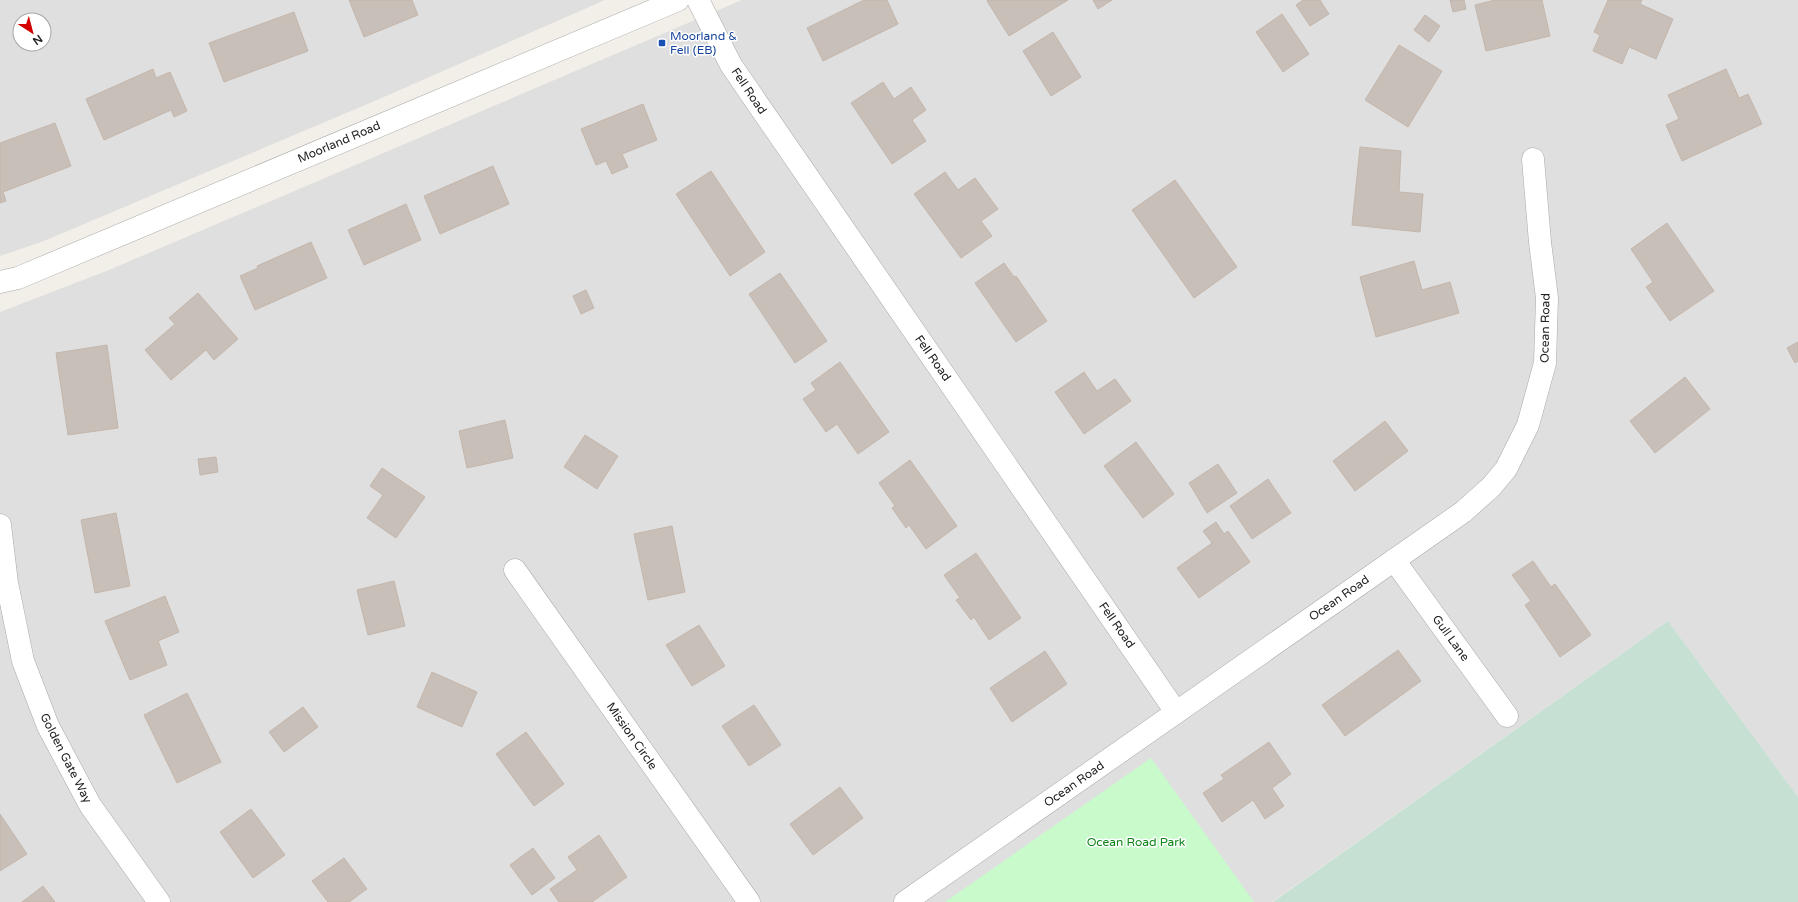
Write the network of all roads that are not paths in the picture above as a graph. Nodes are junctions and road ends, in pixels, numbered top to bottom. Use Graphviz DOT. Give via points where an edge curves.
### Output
graph roads {
  1 [pos="678,0"];
  2 [pos="698,0"];
  3 [pos="1533,159"];
  4 [pos="0,282"];
  5 [pos="0,525"];
  6 [pos="1394,560"];
  7 [pos="515,570"];
  8 [pos="1176,712"];
  9 [pos="1507,716"];
  10 [pos="158,902"];
  11 [pos="749,902"];
  12 [pos="905,902"];
  1 -- 4 [label="street, Moorland Road" via="18,278"];
  2 -- 8 [label="street, Fell Road" via="731,65"];
  3 -- 6 [label="street, Ocean Road" via="1547,298 1546,363 1528,425 1506,469 1491,487 1463,512"];
  5 -- 10 [label="street, Golden Gate Way" via="7,582 23,661 48,726 90,804"];
  6 -- 8 [label="street, Ocean Road"];
  6 -- 9 [label="street, Gull Lane"];
  7 -- 11 [label="street, Mission Circle"];
  8 -- 12 [label="street, Ocean Road"];
}
